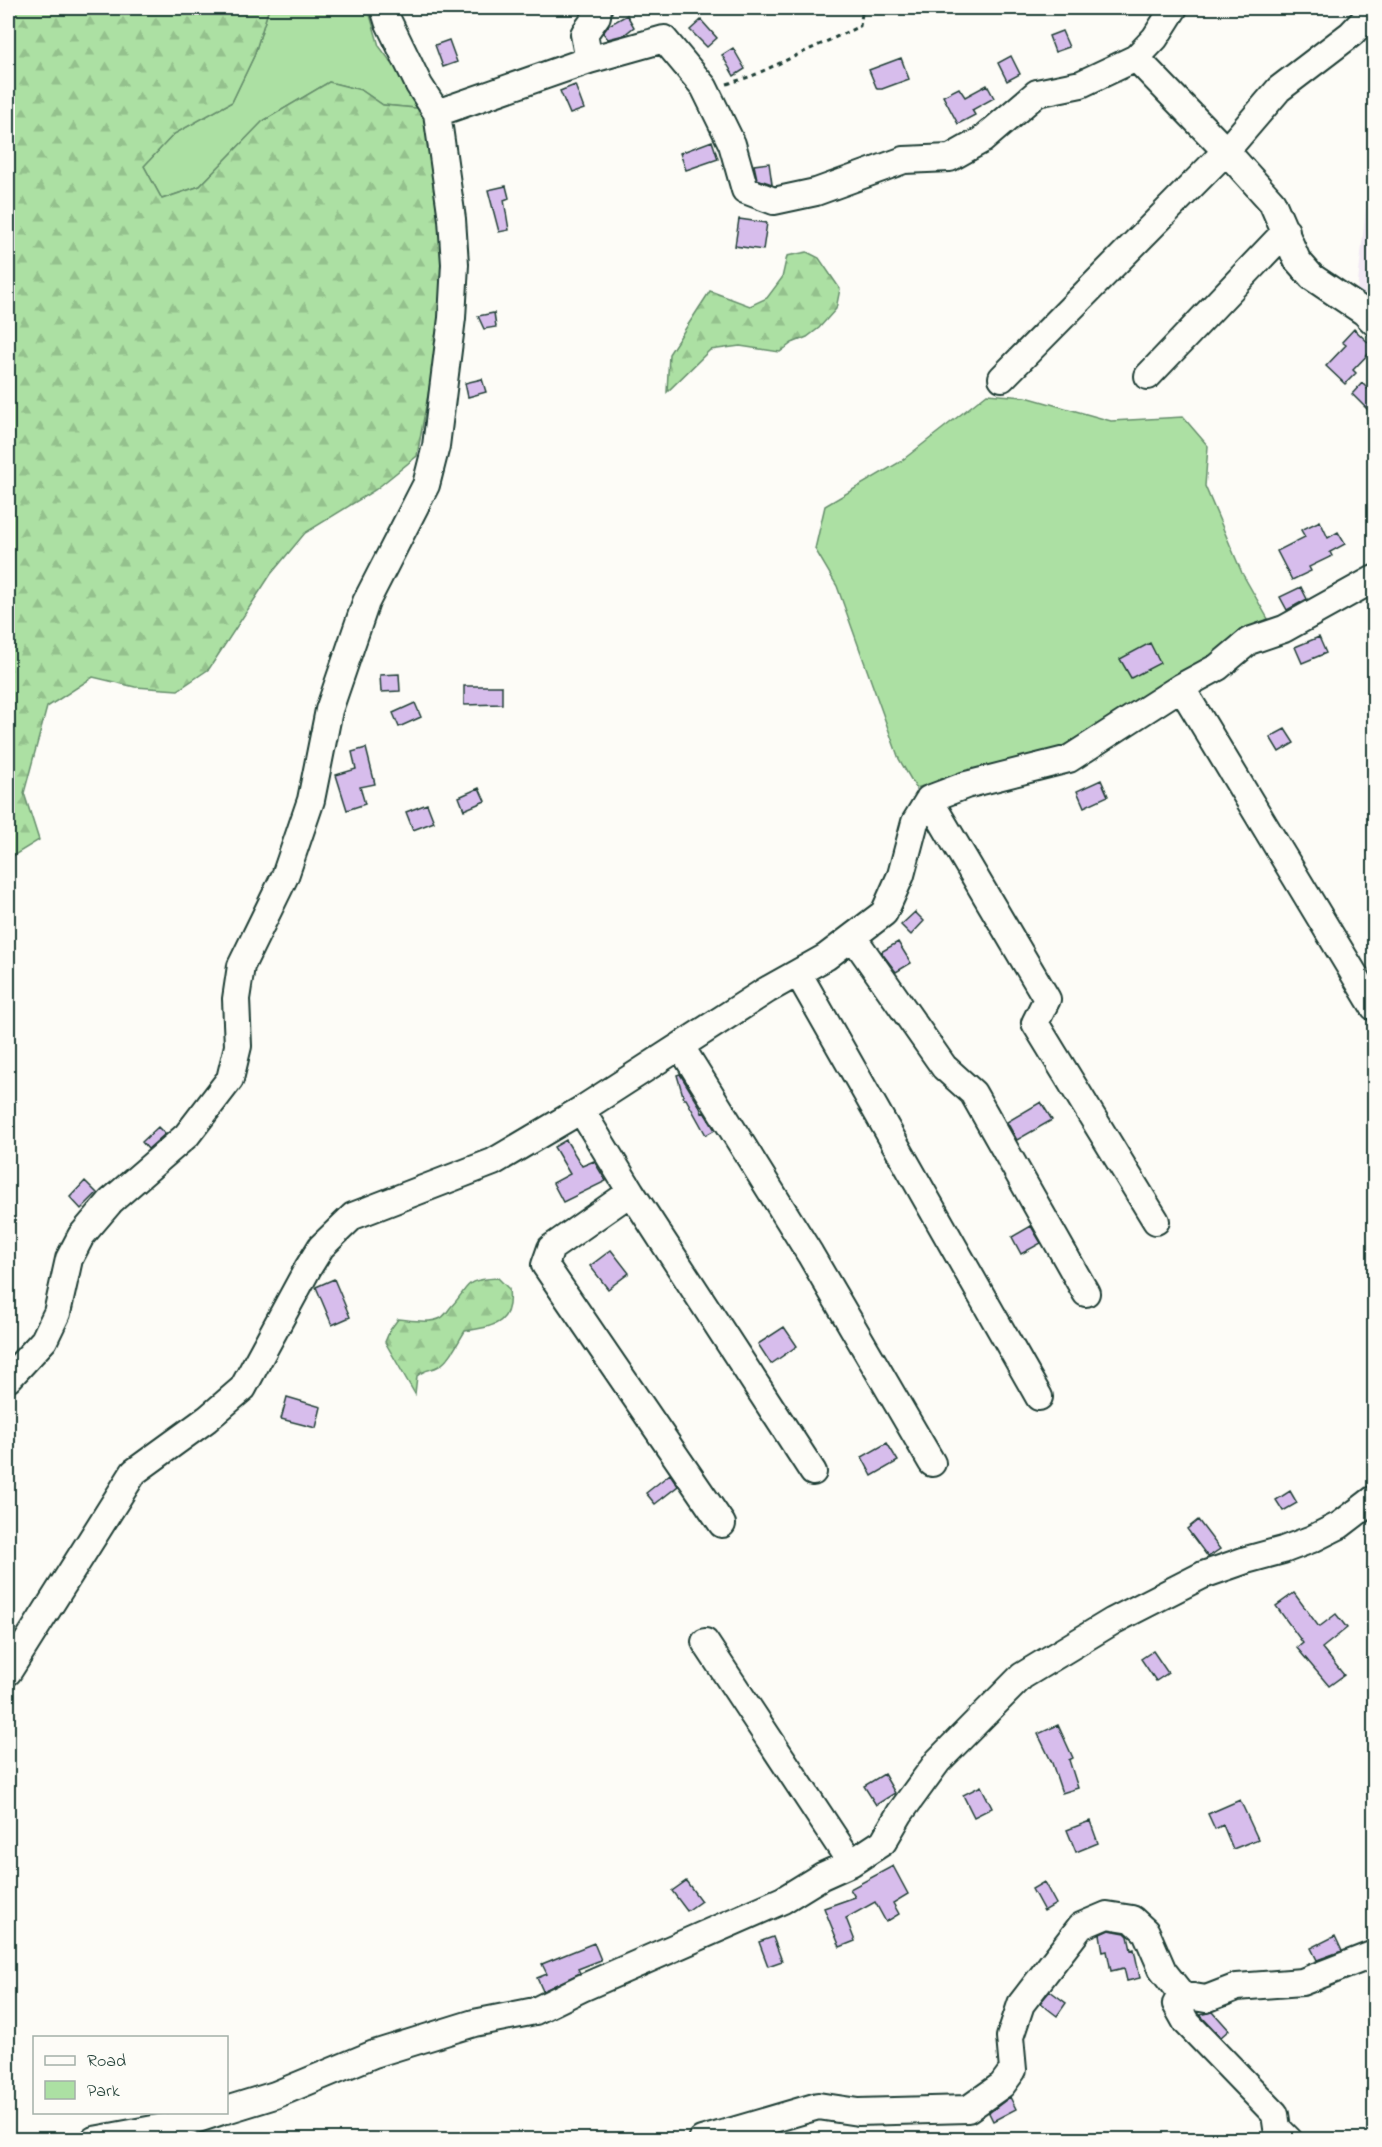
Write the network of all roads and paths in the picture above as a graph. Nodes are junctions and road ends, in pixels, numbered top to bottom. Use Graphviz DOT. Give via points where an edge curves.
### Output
graph roads {
  1 [pos="384,8"];
  2 [pos="598,8"];
  3 [pos="864,8"];
  4 [pos="1174,8"];
  5 [pos="1374,10"];
  6 [pos="1136,58"];
  7 [pos="589,60"];
  8 [pos="704,87"];
  9 [pos="437,113"];
  10 [pos="1226,151"];
  11 [pos="1286,231"];
  12 [pos="1374,322"];
  13 [pos="1148,376"];
  14 [pos="1002,378"];
  15 [pos="1374,579"];
  16 [pos="1181,687"];
  17 [pos="929,799"];
  18 [pos="854,937"];
  19 [pos="798,973"];
  20 [pos="1374,1007"];
  21 [pos="681,1047"];
  22 [pos="581,1110"];
  23 [pos="631,1192"];
  24 [pos="1156,1221"];
  25 [pos="1086,1293"];
  26 [pos="8,1379"];
  27 [pos="1039,1397"];
  28 [pos="932,1463"];
  29 [pos="813,1472"];
  30 [pos="1374,1499"];
  31 [pos="722,1524"];
  32 [pos="705,1642"];
  33 [pos="8,1672"];
  34 [pos="851,1863"];
  35 [pos="1374,1954"];
  36 [pos="1182,1995"];
  37 [pos="228,2109"];
  38 [pos="212,2114"];
  39 [pos="94,2139"];
  40 [pos="702,2139"];
  41 [pos="1289,2139"];
  1 -- 9 [label="street"];
  2 -- 7 [label="street" via="584,34"];
  3 -- 8 [label="path" via="860,26 752,76"];
  4 -- 6 [label="street" via="1155,38"];
  5 -- 10 [label="street" via="1351,34 1279,89"];
  6 -- 8 [label="street" via="1081,84 1037,93 982,140 950,158 904,160 816,192 774,201 745,190 732,144"];
  6 -- 10 [label="street"];
  7 -- 8 [label="street" via="664,39"];
  7 -- 9 [label="street"];
  9 -- 26 [label="street" via="455,264 435,446 426,485 366,602 329,710 311,800 285,876 241,966 236,999 238,1046 230,1079 188,1135 111,1202 81,1236 69,1259 57,1313 44,1340"];
  10 -- 11 [label="street" via="1272,202"];
  10 -- 14 [label="street"];
  11 -- 12 [label="street" via="1297,261 1312,277"];
  11 -- 13 [label="street"];
  15 -- 16 [label="street" via="1284,629 1250,640 1218,667"];
  16 -- 17 [label="street" via="1069,759 966,785"];
  16 -- 20 [label="street"];
  17 -- 18 [label="street" via="915,822 902,875 884,914"];
  17 -- 24 [label="street" via="1047,999 1035,1023"];
  18 -- 19 [label="street"];
  18 -- 25 [label="street" via="944,1067 973,1093"];
  19 -- 21 [label="street"];
  19 -- 27 [label="street"];
  21 -- 22 [label="street"];
  21 -- 28 [label="street" via="810,1254"];
  22 -- 23 [label="street"];
  22 -- 33 [label="street" via="493,1162 353,1216 321,1247 243,1388 134,1472"];
  23 -- 29 [label="street"];
  23 -- 31 [label="street" via="551,1248 545,1265"];
  30 -- 34 [label="street" via="1340,1525 1312,1539 1203,1575 1022,1676 938,1761 883,1842"];
  32 -- 34 [label="street"];
  34 -- 37 [label="street" via="783,1900 535,2011 474,2023 385,2051"];
  35 -- 36 [label="street" via="1302,1982 1237,1987 1206,1999"];
  36 -- 40 [label="street" via="1163,1971 1146,1932 1132,1919 1107,1915 1081,1926 1021,2004 1010,2037 1013,2070 1002,2085 968,2109 858,2112 818,2106"];
  36 -- 41 [label="street" via="1176,2004 1186,2022 1275,2114 1277,2128"];
  38 -- 39 [label="street"];
}
